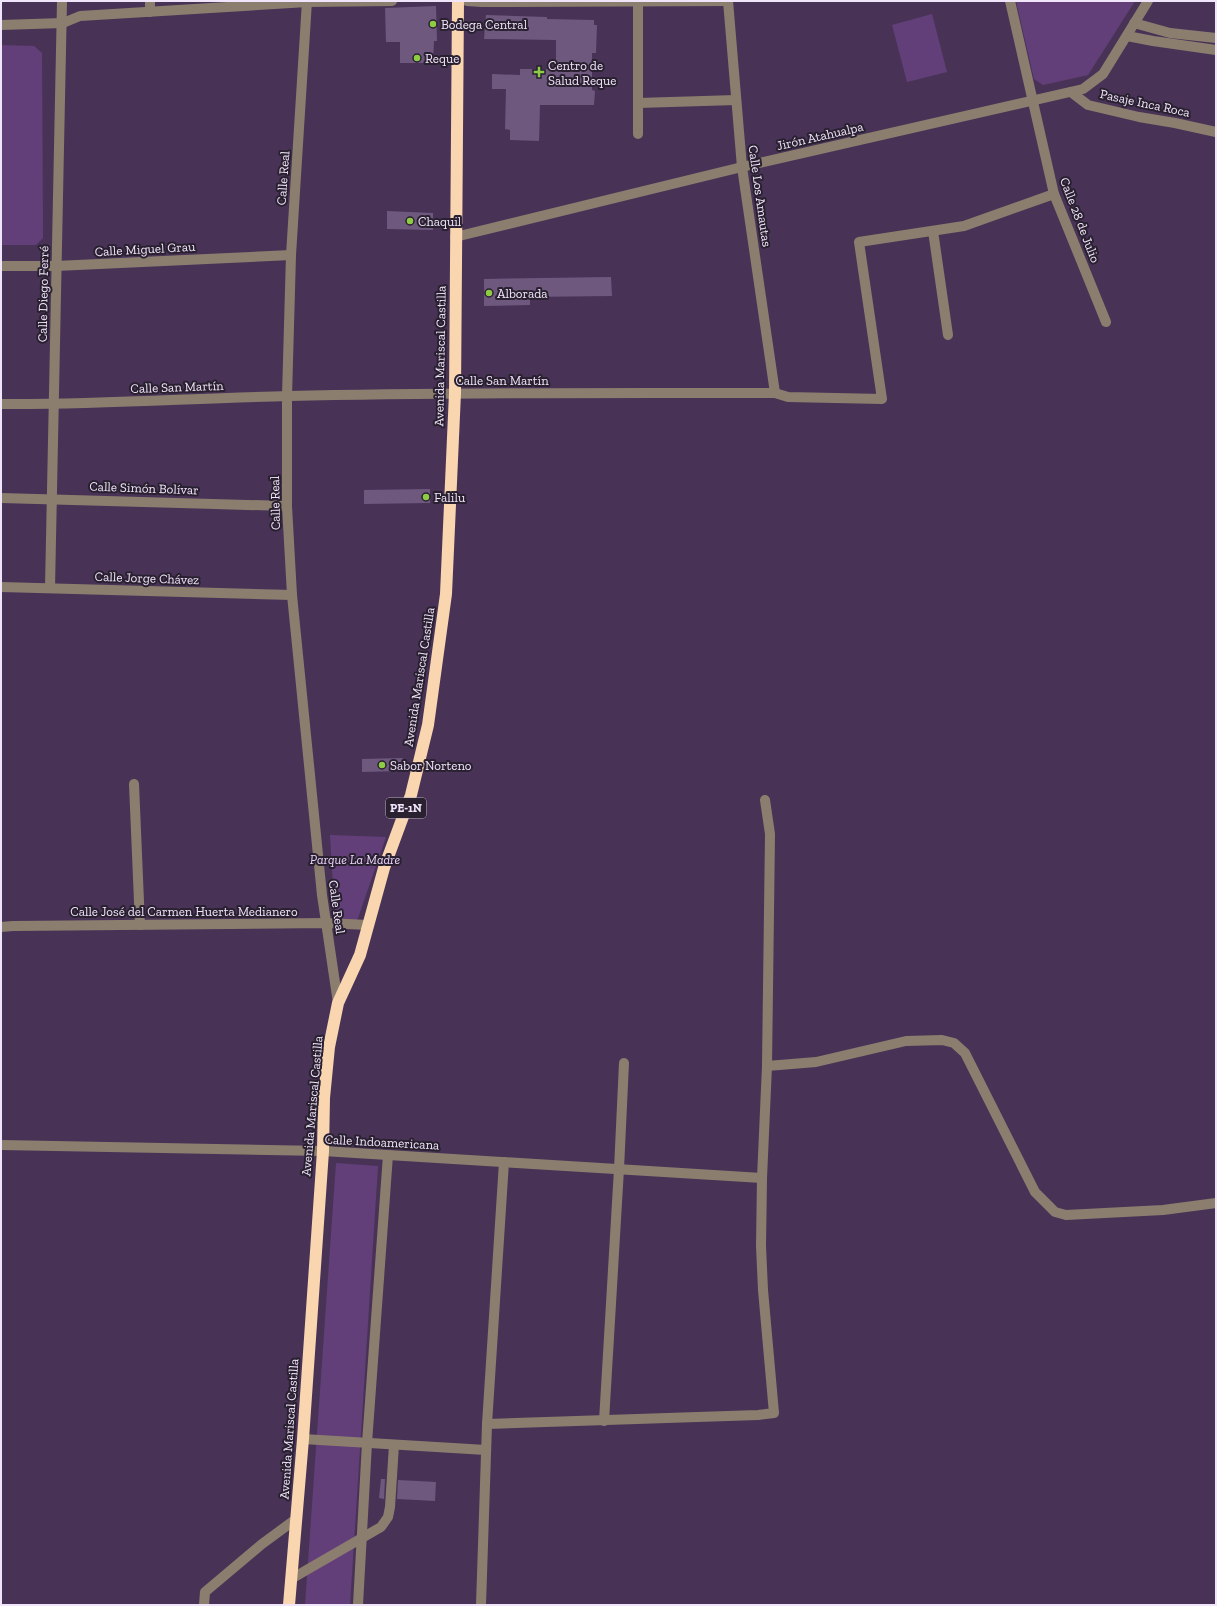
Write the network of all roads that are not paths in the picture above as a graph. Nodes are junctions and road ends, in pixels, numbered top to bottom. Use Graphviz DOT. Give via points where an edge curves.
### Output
graph roads {
  1 [pos="62,1"];
  2 [pos="150,1"];
  3 [pos="392,1"];
  4 [pos="458,1"];
  5 [pos="467,1"];
  6 [pos="728,1"];
  7 [pos="1010,1"];
  8 [pos="1148,1"];
  9 [pos="307,2"];
  10 [pos="638,2"];
  11 [pos="150,12"];
  12 [pos="63,22"];
  13 [pos="1134,23"];
  14 [pos="1,25"];
  15 [pos="1127,36"];
  16 [pos="1216,38"];
  17 [pos="1216,50"];
  18 [pos="1071,92"];
  19 [pos="736,100"];
  20 [pos="1032,101"];
  21 [pos="638,103"];
  22 [pos="1216,132"];
  23 [pos="638,134"];
  24 [pos="742,167"];
  25 [pos="1054,194"];
  26 [pos="933,231"];
  27 [pos="455,237"];
  28 [pos="291,255"];
  29 [pos="1,266"];
  30 [pos="56,266"];
  31 [pos="1106,322"];
  32 [pos="948,335"];
  33 [pos="455,393"];
  34 [pos="775,393"];
  35 [pos="287,396"];
  36 [pos="1,404"];
  37 [pos="53,405"];
  38 [pos="1,498"];
  39 [pos="51,498"];
  40 [pos="287,506"];
  41 [pos="1,587"];
  42 [pos="50,588"];
  43 [pos="292,595"];
  44 [pos="134,784"];
  45 [pos="765,800"];
  46 [pos="326,924"];
  47 [pos="140,925"];
  48 [pos="368,926"];
  49 [pos="1,927"];
  50 [pos="338,1003"];
  51 [pos="624,1063"];
  52 [pos="767,1066"];
  53 [pos="1,1145"];
  54 [pos="323,1151"];
  55 [pos="388,1155"];
  56 [pos="504,1162"];
  57 [pos="620,1169"];
  58 [pos="762,1178"];
  59 [pos="1216,1203"];
  60 [pos="604,1420"];
  61 [pos="487,1424"];
  62 [pos="302,1439"];
  63 [pos="367,1443"];
  64 [pos="394,1445"];
  65 [pos="486,1450"];
  66 [pos="296,1519"];
  67 [pos="362,1537"];
  68 [pos="291,1579"];
  69 [pos="204,1605"];
  70 [pos="289,1605"];
  71 [pos="358,1605"];
  72 [pos="481,1605"];
  1 -- 12 [label="street, Calle Diego Ferré"];
  2 -- 11 [label="street"];
  3 -- 9 [label="street"];
  4 -- 27 [label="highway, Avenida Mariscal Castilla / PE-1N"];
  5 -- 10 [label="street"];
  6 -- 10 [label="street"];
  6 -- 19 [label="street, Calle Los Amautas"];
  7 -- 20 [label="street, Calle 28 de Julio"];
  8 -- 13 [label="street, Jirón Atahualpa"];
  9 -- 11 [label="street"];
  9 -- 28 [label="street, Calle Real"];
  10 -- 21 [label="street"];
  11 -- 12 [label="street" via="80,16"];
  12 -- 14 [label="street"];
  12 -- 30 [label="street, Calle Diego Ferré"];
  13 -- 15 [label="street, Jirón Atahualpa"];
  13 -- 16 [label="street" via="1170,33"];
  15 -- 17 [label="street"];
  15 -- 18 [label="street, Jirón Atahualpa" via="1103,74 1084,89"];
  18 -- 20 [label="street, Jirón Atahualpa"];
  18 -- 22 [label="street, Pasaje Inca Roca" via="1088,105"];
  19 -- 21 [label="street"];
  19 -- 24 [label="street, Calle Los Amautas"];
  20 -- 24 [label="street, Jirón Atahualpa"];
  20 -- 25 [label="street, Calle 28 de Julio"];
  21 -- 23 [label="street"];
  24 -- 27 [label="street, Jirón Atahualpa"];
  24 -- 34 [label="street, Calle Los Amautas"];
  25 -- 26 [label="street" via="964,226"];
  25 -- 31 [label="street, Calle 28 de Julio"];
  26 -- 32 [label="street"];
  26 -- 34 [label="street, Calle San Martín" via="859,242 882,399 788,397"];
  27 -- 33 [label="highway, Avenida Mariscal Castilla / PE-1N"];
  28 -- 30 [label="street, Calle Miguel Grau"];
  28 -- 35 [label="street, Calle Real"];
  29 -- 30 [label="street, Calle Miguel Grau"];
  30 -- 37 [label="street, Calle Diego Ferré"];
  33 -- 34 [label="street, Calle San Martín"];
  33 -- 35 [label="street, Calle San Martín"];
  33 -- 48 [label="highway, Avenida Mariscal Castilla / PE-1N" via="446,594 428,725 411,796 384,868"];
  35 -- 37 [label="street, Calle San Martín"];
  35 -- 40 [label="street, Calle Real"];
  36 -- 37 [label="street, Calle San Martín"];
  37 -- 39 [label="street, Calle Diego Ferré"];
  38 -- 39 [label="street, Calle Simón Bolívar"];
  39 -- 40 [label="street, Calle Simón Bolívar"];
  39 -- 42 [label="street, Calle Diego Ferré"];
  40 -- 43 [label="street, Calle Real"];
  41 -- 42 [label="street, Calle Jorge Chávez"];
  42 -- 43 [label="street, Calle Jorge Chávez"];
  43 -- 46 [label="street, Calle Real"];
  44 -- 47 [label="street"];
  45 -- 52 [label="street" via="770,834"];
  46 -- 47 [label="street, Calle José del Carmen Huerta Medianero"];
  46 -- 48 [label="street, Calle José del Carmen Huerta Medianero"];
  46 -- 50 [label="street, Calle Real"];
  47 -- 49 [label="street, Calle José del Carmen Huerta Medianero"];
  48 -- 50 [label="highway, Avenida Mariscal Castilla / PE-1N" via="360,955"];
  50 -- 54 [label="highway, Avenida Mariscal Castilla / PE-1N" via="329,1046 324,1098"];
  51 -- 57 [label="street"];
  52 -- 58 [label="street"];
  52 -- 59 [label="street" via="816,1062 906,1041 942,1040 954,1043 965,1053 1035,1192 1055,1212 1066,1216 1163,1210"];
  53 -- 54 [label="street, Calle Indoamericana"];
  54 -- 55 [label="street, Calle Indoamericana"];
  54 -- 62 [label="highway, Avenida Mariscal Castilla / PE-1N"];
  55 -- 56 [label="street, Calle Indoamericana"];
  55 -- 63 [label="street"];
  56 -- 57 [label="street, Calle Indoamericana"];
  56 -- 61 [label="street"];
  57 -- 58 [label="street, Calle Indoamericana"];
  57 -- 60 [label="street"];
  58 -- 60 [label="street" via="763,1290 774,1413 758,1416"];
  60 -- 61 [label="street"];
  61 -- 65 [label="street"];
  62 -- 63 [label="street"];
  62 -- 66 [label="highway, Avenida Mariscal Castilla / PE-1N"];
  63 -- 64 [label="street"];
  63 -- 67 [label="street"];
  64 -- 65 [label="street"];
  64 -- 67 [label="street" via="388,1517 381,1527"];
  65 -- 72 [label="street"];
  66 -- 68 [label="highway, Avenida Mariscal Castilla / PE-1N"];
  66 -- 69 [label="street" via="205,1592"];
  67 -- 68 [label="street"];
  67 -- 71 [label="street"];
  68 -- 70 [label="highway, Avenida Mariscal Castilla / PE-1N"];
}
